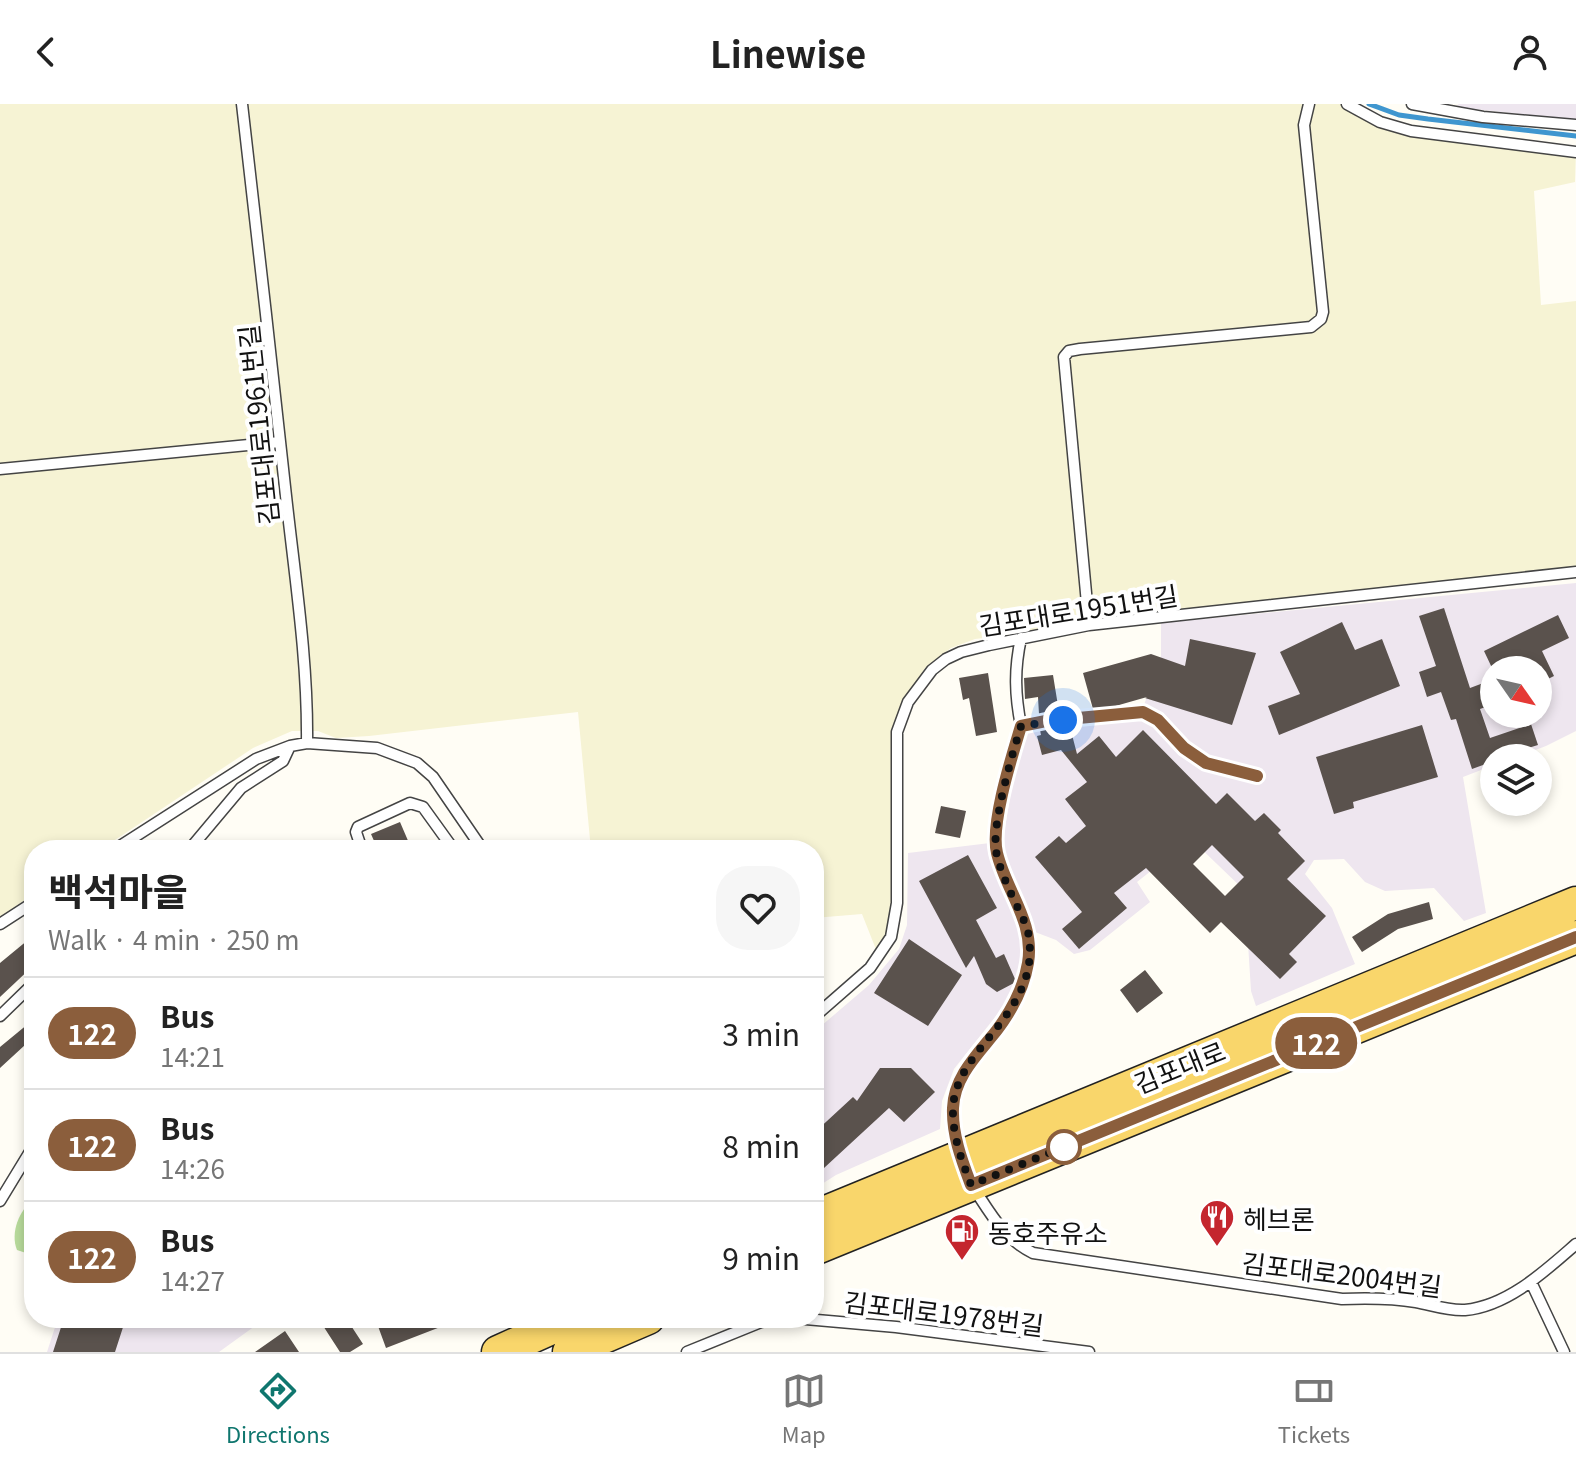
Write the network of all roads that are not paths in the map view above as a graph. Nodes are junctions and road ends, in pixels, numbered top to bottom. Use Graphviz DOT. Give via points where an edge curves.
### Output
graph roads {
  1 [pos="242,104"];
  2 [pos="1309,104"];
  3 [pos="1347,104"];
  4 [pos="1412,104"];
  5 [pos="1576,125"];
  6 [pos="1576,152"];
  7 [pos="280,442"];
  8 [pos="0,469"];
  9 [pos="1576,572"];
  10 [pos="1089,625"];
  11 [pos="1021,638"];
  12 [pos="1021,726"];
  13 [pos="307,743"];
  14 [pos="290,746"];
  15 [pos="1257,776"];
  16 [pos="130,840"];
  17 [pos="197,840"];
  18 [pos="359,840"];
  19 [pos="447,840"];
  20 [pos="476,840"];
  21 [pos="1576,903"];
  22 [pos="24,908"];
  23 [pos="0,924"];
  24 [pos="1576,937"];
  25 [pos="24,993"];
  26 [pos="824,1008"];
  27 [pos="0,1016"];
  28 [pos="24,1161"];
  29 [pos="966,1171"];
  30 [pos="0,1201"];
  31 [pos="824,1214"];
  32 [pos="824,1244"];
  33 [pos="1576,1244"];
  34 [pos="1531,1282"];
  35 [pos="824,1321"];
  36 [pos="591,1328"];
  37 [pos="594,1328"];
  38 [pos="746,1328"];
  39 [pos="498,1352"];
  40 [pos="569,1352"];
  41 [pos="687,1352"];
  42 [pos="1089,1352"];
  43 [pos="1564,1352"];
  1 -- 7 [label="lane, 김포대로1961번길"];
  2 -- 10 [label="lane" via="1304,125 1323,312 1316,324 1080,349 1064,357"];
  3 -- 6 [label="lane" via="1411,131"];
  4 -- 5 [label="lane"];
  7 -- 8 [label="lane"];
  7 -- 13 [label="lane, 김포대로1961번길" via="306,684"];
  9 -- 10 [label="lane, 김포대로1951번길"];
  10 -- 11 [label="lane, 김포대로1951번길"];
  11 -- 12 [label="lane" via="1014,676"];
  11 -- 26 [label="lane, 김포대로1951번길" via="946,659 908,702 897,732 897,903 891,937 870,968"];
  12 -- 15 [label="lane" via="1143,712 1206,763"];
  12 -- 29 [label="lane" via="996,843 1027,927 1028,966 1009,1013 955,1092 954,1126"];
  13 -- 14 [label="lane"];
  13 -- 20 [label="lane" via="377,748 417,763 433,777"];
  14 -- 16 [label="lane" via="256,759"];
  14 -- 17 [label="lane" via="283,761 241,788"];
  18 -- 19 [label="lane" via="358,827 410,803 423,807"];
  21 -- 29 [label="main road, 김포대로"];
  22 -- 23 [label="lane"];
  24 -- 29 [label="main road, 김포대로"];
  25 -- 27 [label="lane"];
  28 -- 30 [label="lane"];
  29 -- 31 [label="main road, 김포대로"];
  29 -- 32 [label="main road, 김포대로"];
  29 -- 34 [label="lane, 김포대로2004번길" via="999,1225 1015,1244 1033,1253 1342,1299 1382,1298 1446,1309 1490,1304"];
  33 -- 34 [label="lane, 김포대로2004번길"];
  34 -- 43 [label="lane"];
  35 -- 42 [label="lane, 김포대로1978번길"];
  36 -- 39 [label="main road"];
  37 -- 40 [label="main road"];
  38 -- 41 [label="lane"];
}
